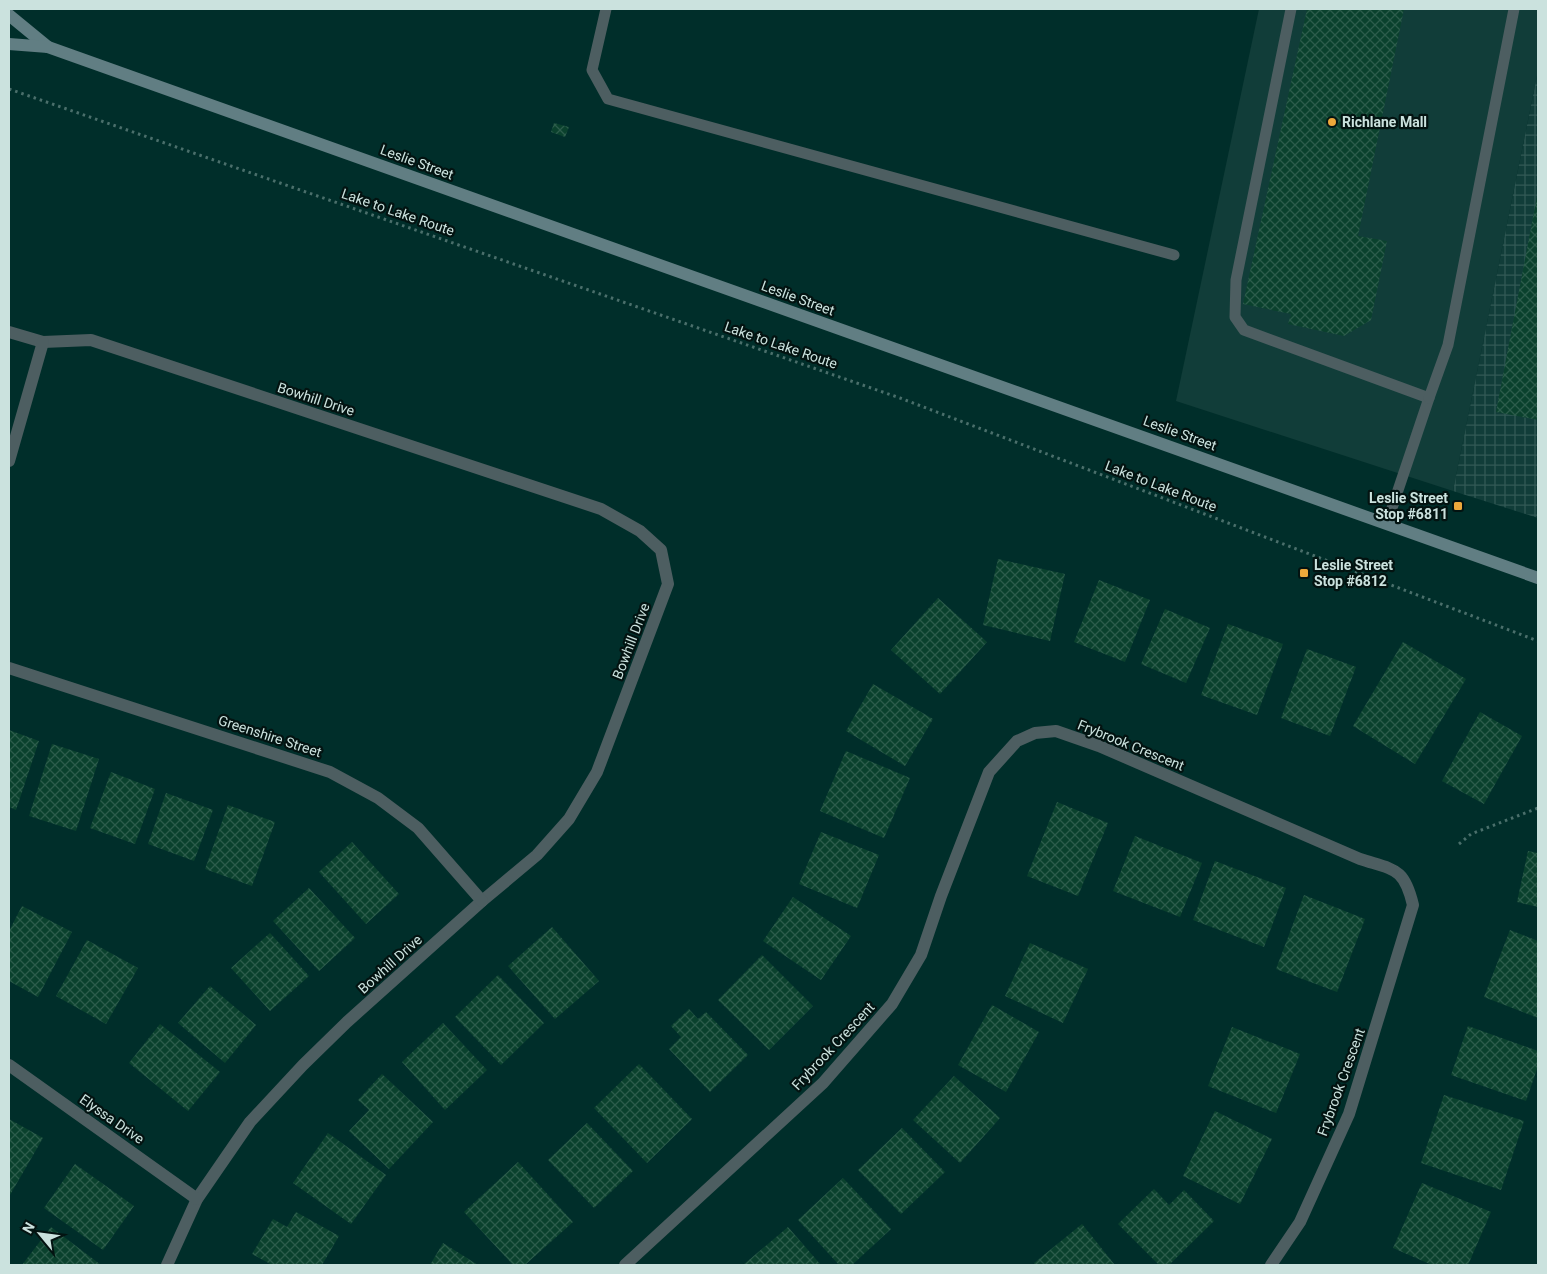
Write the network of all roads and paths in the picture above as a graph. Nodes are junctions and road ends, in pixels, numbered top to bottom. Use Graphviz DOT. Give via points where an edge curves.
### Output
graph roads {
  1 [pos="606,9"];
  2 [pos="1292,9"];
  3 [pos="1514,9"];
  4 [pos="9,15"];
  5 [pos="9,44"];
  6 [pos="48,47"];
  7 [pos="9,89"];
  8 [pos="1174,255"];
  9 [pos="9,332"];
  10 [pos="43,342"];
  11 [pos="1429,398"];
  12 [pos="9,461"];
  13 [pos="1387,523"];
  14 [pos="1538,578"];
  15 [pos="1538,641"];
  16 [pos="9,668"];
  17 [pos="1538,808"];
  18 [pos="1459,844"];
  19 [pos="482,901"];
  20 [pos="9,1065"];
  21 [pos="198,1198"];
  22 [pos="167,1265"];
  23 [pos="626,1265"];
  24 [pos="1271,1265"];
  1 -- 8 [label="lane" via="592,70 608,99"];
  2 -- 11 [label="lane" via="1236,280 1235,317 1244,330"];
  3 -- 11 [label="lane" via="1448,345"];
  4 -- 6 [label="main road, Leslie Street"];
  5 -- 6 [label="main road, Leslie Street"];
  6 -- 13 [label="main road, Leslie Street"];
  7 -- 15 [label="path, Lake to Lake Route" via="900,398"];
  9 -- 10 [label="street, Bowhill Drive"];
  10 -- 12 [label="street"];
  10 -- 19 [label="street, Bowhill Drive" via="91,340 601,509 640,531 661,550 668,584 596,772 569,819 537,856"];
  11 -- 13 [label="lane"];
  13 -- 14 [label="main road, Leslie Street"];
  16 -- 19 [label="street, Greenshire Street" via="330,772 378,798 418,828"];
  17 -- 18 [label="path" via="1471,834"];
  19 -- 21 [label="street, Bowhill Drive" via="303,1065 250,1122"];
  20 -- 21 [label="street, Elyssa Drive"];
  21 -- 22 [label="street, Bowhill Drive"];
  23 -- 24 [label="street, Frybrook Crescent" via="823,1083 892,1004 921,955 989,772 1017,741 1035,733 1056,730 1395,871 1408,883 1413,905 1349,1114 1300,1222"];
}
